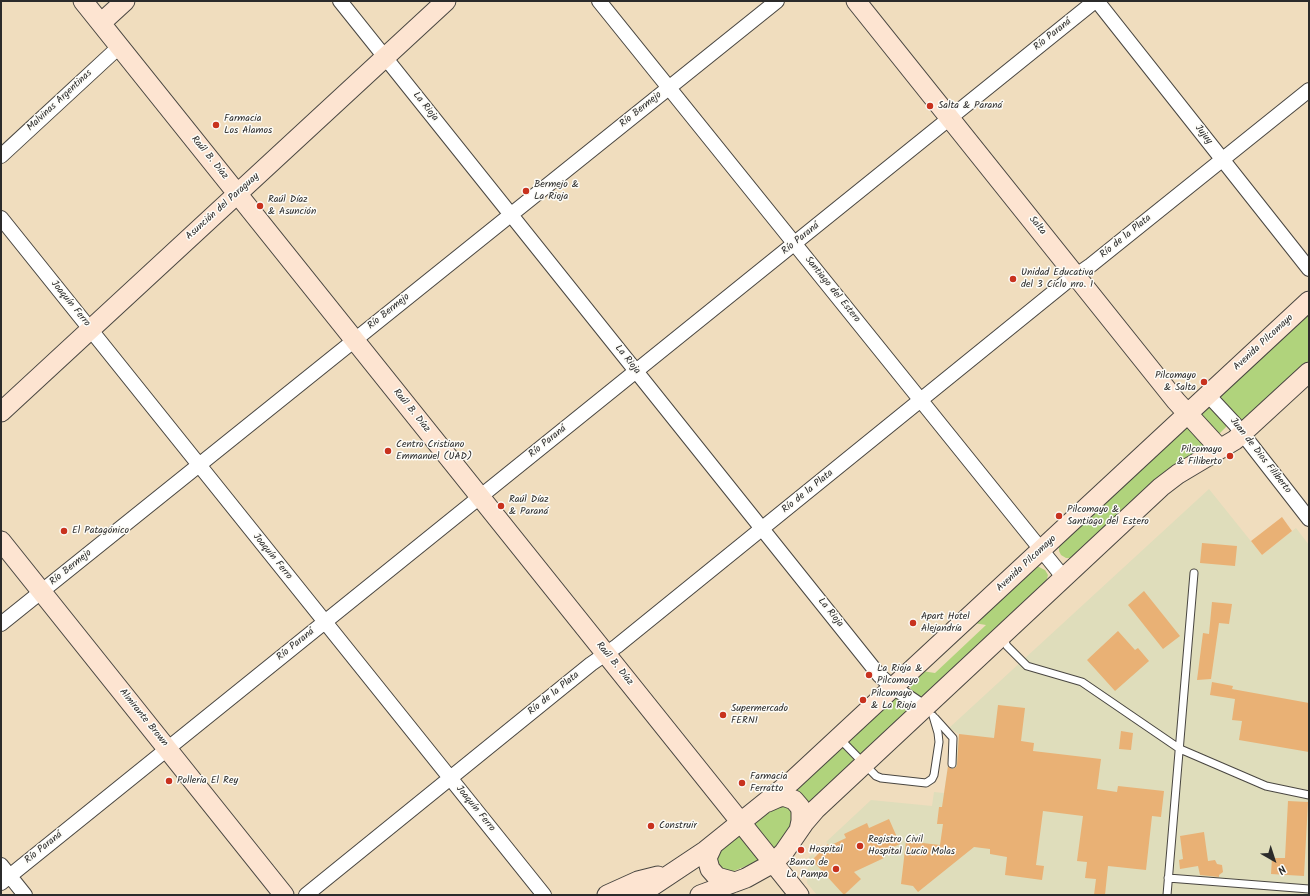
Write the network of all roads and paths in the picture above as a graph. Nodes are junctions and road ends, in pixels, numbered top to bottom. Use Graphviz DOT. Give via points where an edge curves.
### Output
graph roads {
  1 [pos="84,1"];
  2 [pos="125,1"];
  3 [pos="340,1"];
  4 [pos="446,1"];
  5 [pos="599,1"];
  6 [pos="777,1"];
  7 [pos="856,1"];
  8 [pos="1096,1"];
  9 [pos="101,23"];
  10 [pos="120,46"];
  11 [pos="385,57"];
  12 [pos="669,88"];
  13 [pos="1309,90"];
  14 [pos="950,118"];
  15 [pos="1,156"];
  16 [pos="1222,159"];
  17 [pos="237,193"];
  18 [pos="511,214"];
  19 [pos="1,218"];
  20 [pos="794,244"];
  21 [pos="1309,269"];
  22 [pos="1076,276"];
  23 [pos="1309,301"];
  24 [pos="90,330"];
  25 [pos="355,340"];
  26 [pos="636,371"];
  27 [pos="1309,372"];
  28 [pos="1208,395"];
  29 [pos="921,400"];
  30 [pos="1,412"];
  31 [pos="1188,414"];
  32 [pos="1242,434"];
  33 [pos="1220,449"];
  34 [pos="199,465"];
  35 [pos="480,497"];
  36 [pos="1309,519"];
  37 [pos="762,529"];
  38 [pos="1,541"];
  39 [pos="1041,550"];
  40 [pos="1194,573"];
  41 [pos="1064,578"];
  42 [pos="41,591"];
  43 [pos="325,622"];
  44 [pos="1,624"];
  45 [pos="1002,636"];
  46 [pos="606,654"];
  47 [pos="893,688"];
  48 [pos="928,712"];
  49 [pos="839,738"];
  50 [pos="167,749"];
  51 [pos="1180,749"];
  52 [pos="864,764"];
  53 [pos="952,764"];
  54 [pos="450,779"];
  55 [pos="1309,795"];
  56 [pos="768,802"];
  57 [pos="741,823"];
  58 [pos="799,830"];
  59 [pos="713,845"];
  60 [pos="773,863"];
  61 [pos="675,872"];
  62 [pos="4,874"];
  63 [pos="1168,878"];
  64 [pos="735,882"];
  65 [pos="1309,889"];
  66 [pos="25,895"];
  67 [pos="284,895"];
  68 [pos="306,895"];
  69 [pos="544,895"];
  70 [pos="606,895"];
  71 [pos="638,895"];
  72 [pos="701,895"];
  73 [pos="799,895"];
  74 [pos="1167,895"];
  1 -- 9 [label="main road, Raúl B. Díaz"];
  2 -- 9 [label="main road"];
  3 -- 11 [label="street, La Rioja"];
  4 -- 11 [label="main road, Asunción del Paraguay"];
  5 -- 12 [label="street, Santiago del Estero"];
  6 -- 12 [label="street, Río Bermejo"];
  7 -- 14 [label="main road, Salta"];
  8 -- 14 [label="street, Río Paraná"];
  8 -- 16 [label="street, Jujuy"];
  9 -- 10 [label="main road, Raúl B. Díaz"];
  10 -- 15 [label="street, Malvinas Argentinas"];
  10 -- 17 [label="main road, Raúl B. Díaz"];
  11 -- 17 [label="main road, Asunción del Paraguay"];
  11 -- 18 [label="street, La Rioja"];
  12 -- 18 [label="street, Río Bermejo"];
  12 -- 20 [label="street, Santiago del Estero"];
  13 -- 16 [label="street, Río de la Plata"];
  14 -- 20 [label="street, Río Paraná"];
  14 -- 22 [label="main road, Salta"];
  16 -- 21 [label="street, Jujuy"];
  16 -- 22 [label="street, Río de la Plata"];
  17 -- 24 [label="main road, Asunción del Paraguay"];
  17 -- 25 [label="main road, Raúl B. Díaz"];
  18 -- 25 [label="street, Río Bermejo"];
  18 -- 26 [label="street, La Rioja"];
  19 -- 24 [label="street, Joaquín Ferro"];
  20 -- 26 [label="street, Río Paraná"];
  20 -- 29 [label="street, Santiago del Estero"];
  22 -- 29 [label="street, Río de la Plata"];
  22 -- 31 [label="main road, Salta"];
  23 -- 28 [label="main road, Avenida Pilcomayo"];
  24 -- 30 [label="main road, Asunción del Paraguay"];
  24 -- 34 [label="street, Joaquín Ferro"];
  25 -- 34 [label="street, Río Bermejo"];
  25 -- 35 [label="main road, Raúl B. Díaz"];
  26 -- 35 [label="street, Río Paraná"];
  26 -- 37 [label="street, La Rioja"];
  27 -- 32 [label="main road"];
  28 -- 31 [label="main road, Avenida Pilcomayo"];
  28 -- 32 [label="street, Juan de Dios Filiberto"];
  29 -- 37 [label="street, Río de la Plata"];
  29 -- 39 [label="street, Santiago del Estero"];
  31 -- 33 [label="main road, Salta"];
  31 -- 39 [label="main road, Avenida Pilcomayo"];
  32 -- 33 [label="main road"];
  32 -- 36 [label="street, Juan de Dios Filiberto"];
  33 -- 41 [label="main road" via="1166,483"];
  34 -- 42 [label="street, Río Bermejo"];
  34 -- 43 [label="street, Joaquín Ferro"];
  35 -- 43 [label="street, Río Paraná"];
  35 -- 46 [label="main road, Raúl B. Díaz"];
  37 -- 46 [label="street, Río de la Plata"];
  37 -- 47 [label="street, La Rioja" via="879,675"];
  38 -- 42 [label="main road, Almirante Brown"];
  39 -- 41 [label="street, Santiago del Estero"];
  39 -- 47 [label="main road, Avenida Pilcomayo"];
  40 -- 51 [label="lane"];
  41 -- 45 [label="main road"];
  42 -- 44 [label="street, Río Bermejo"];
  42 -- 50 [label="main road, Almirante Brown"];
  43 -- 50 [label="street, Río Paraná"];
  43 -- 54 [label="street, Joaquín Ferro"];
  45 -- 48 [label="main road"];
  45 -- 51 [label="lane" via="1027,666 1082,682"];
  46 -- 54 [label="street, Río de la Plata"];
  46 -- 57 [label="main road, Raúl B. Díaz"];
  47 -- 48 [label="street, La Rioja"];
  47 -- 49 [label="main road, Avenida Pilcomayo"];
  48 -- 52 [label="main road"];
  48 -- 52 [label="lane" via="938,733 939,742 935,773 930,781 922,783 881,778"];
  48 -- 53 [label="lane" via="953,738"];
  49 -- 52 [label="lane"];
  49 -- 56 [label="main road, Avenida Pilcomayo"];
  50 -- 62 [label="street, Río Paraná"];
  50 -- 67 [label="main road, Almirante Brown"];
  51 -- 55 [label="lane" via="1266,786"];
  51 -- 63 [label="lane"];
  52 -- 58 [label="main road" via="813,812"];
  54 -- 68 [label="street, Río de la Plata"];
  54 -- 69 [label="street, Joaquín Ferro"];
  56 -- 57 [label="main road, Avenida Pilcomayo"];
  56 -- 58 [label="main road" via="783,796 794,800 801,812"];
  57 -- 59 [label="main road, Avenida Pilcomayo"];
  57 -- 60 [label="main road, Raúl B. Díaz"];
  58 -- 60 [label="main road"];
  59 -- 61 [label="main road, Avenida Pilcomayo"];
  59 -- 64 [label="main road" via="707,858 710,869 717,877"];
  60 -- 64 [label="main road"];
  60 -- 73 [label="main road, Raúl B. Díaz"];
  61 -- 70 [label="main road" via="638,881"];
  61 -- 71 [label="main road, Avenida Pilcomayo"];
  62 -- 66 [label="street"];
  63 -- 65 [label="lane"];
  63 -- 74 [label="lane"];
  64 -- 72 [label="main road"];
}
